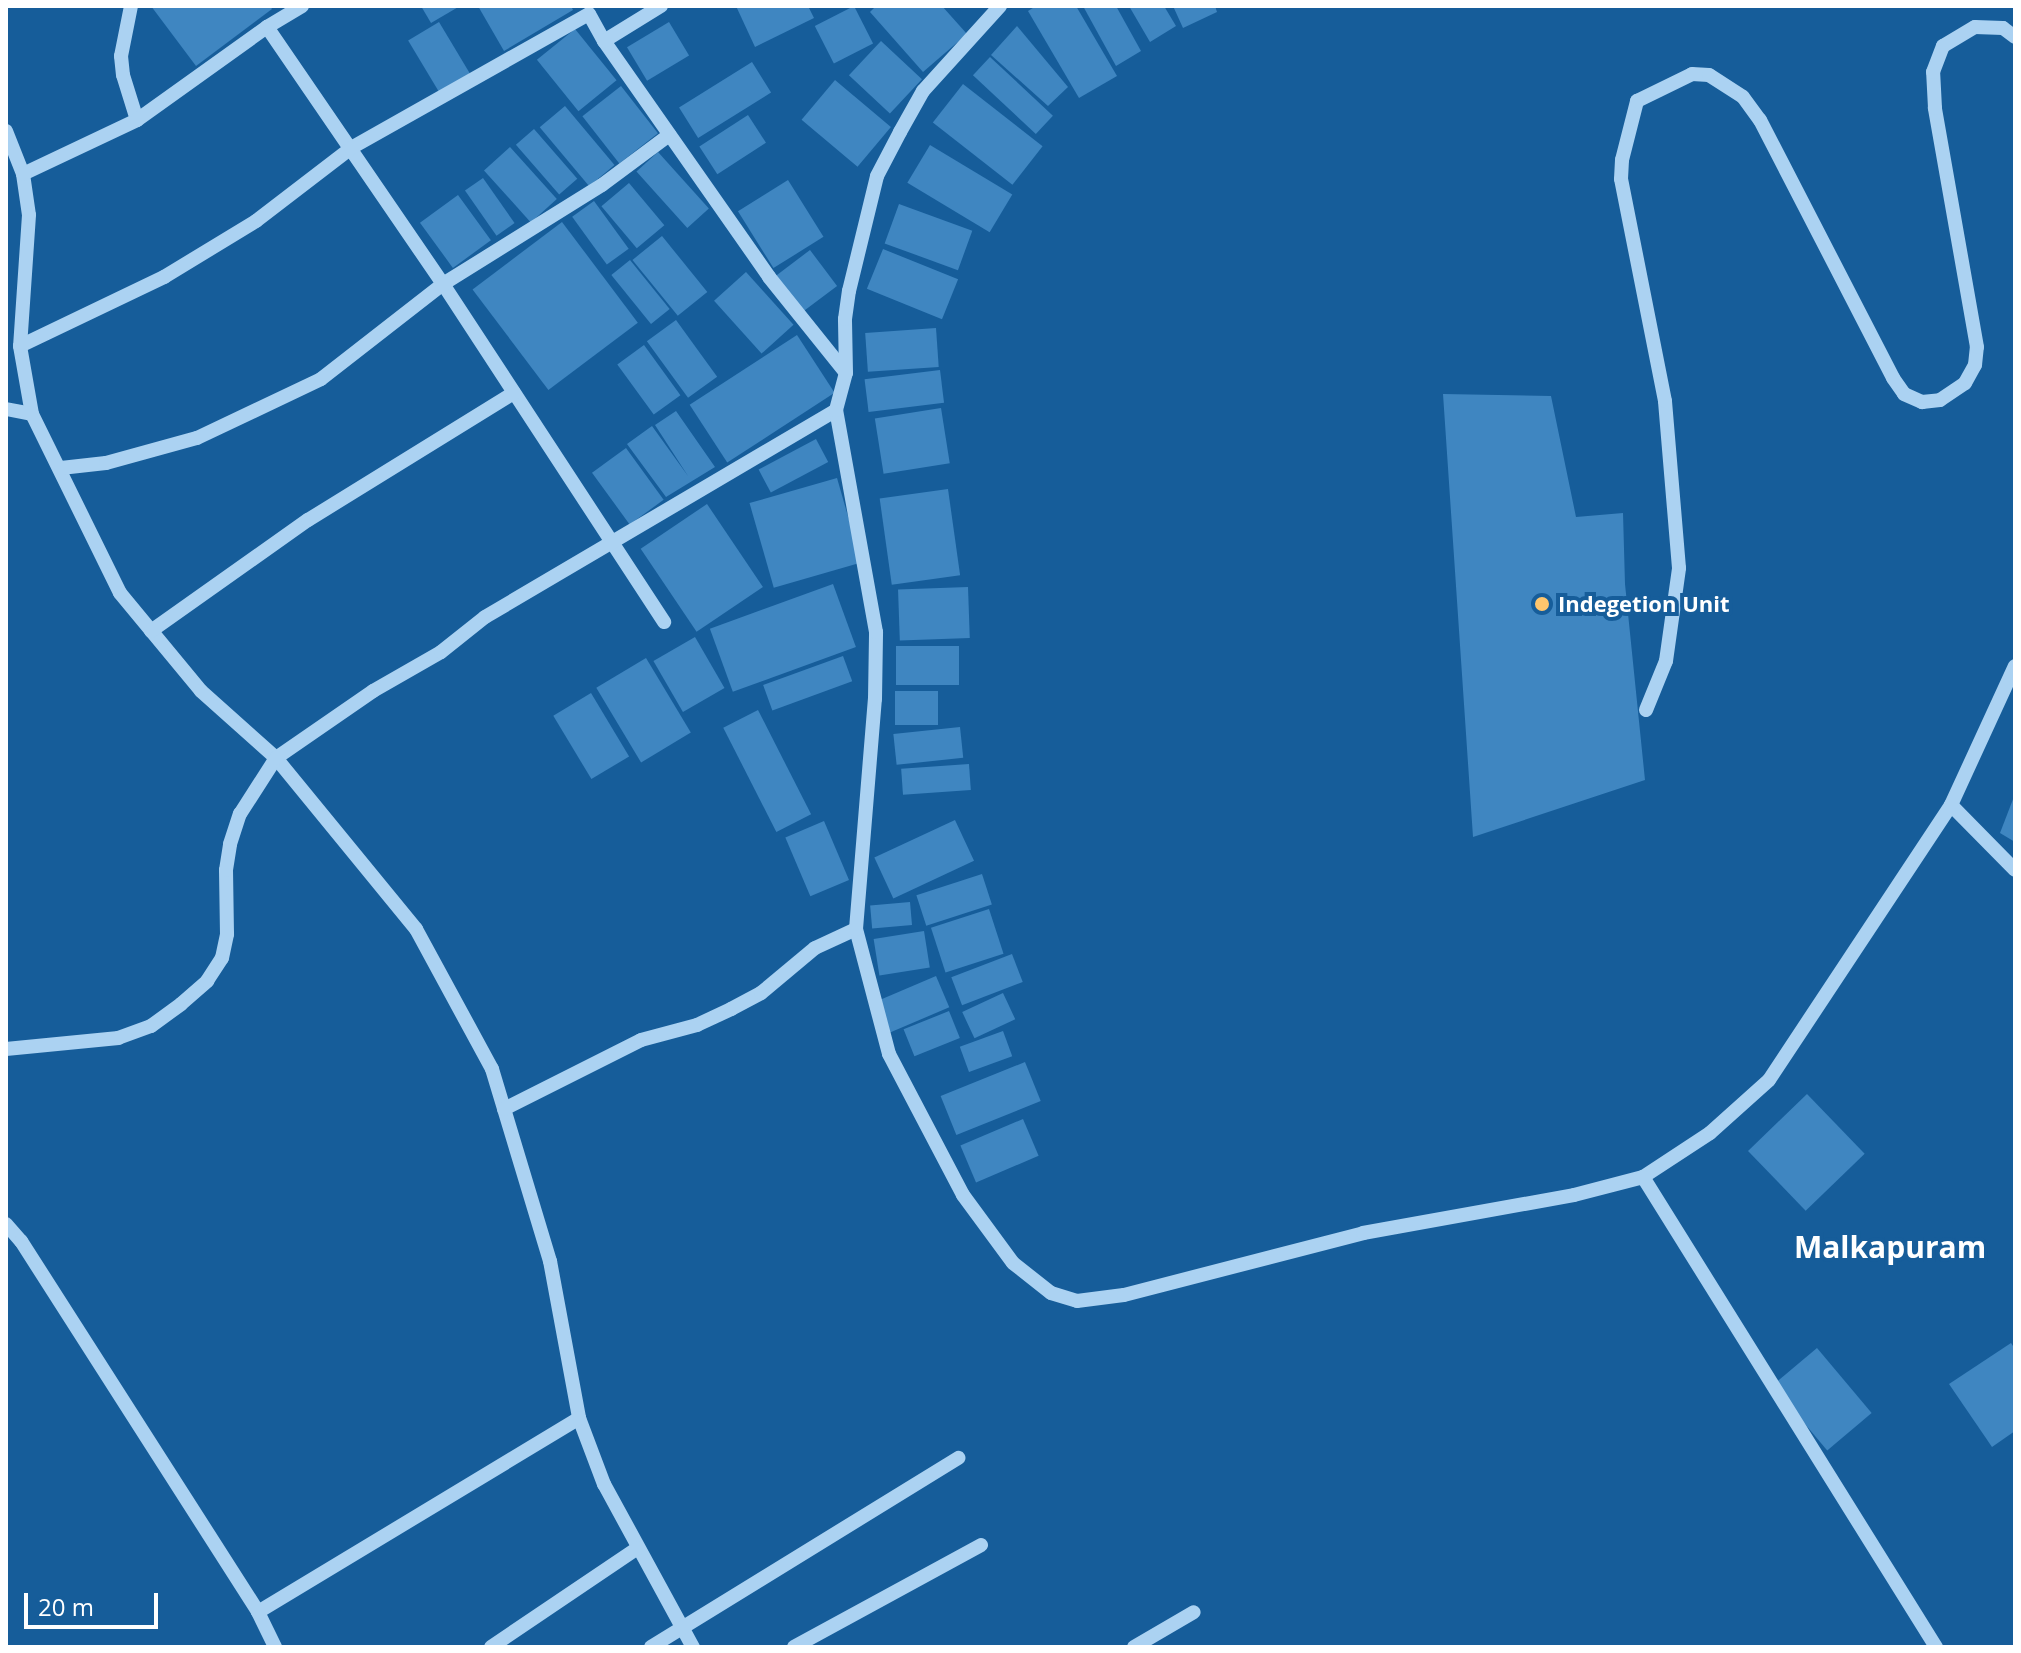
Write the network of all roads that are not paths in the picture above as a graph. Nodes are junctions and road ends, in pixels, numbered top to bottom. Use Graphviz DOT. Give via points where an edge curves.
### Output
graph roads {
  1 [pos="131,6"];
  2 [pos="302,6"];
  3 [pos="661,6"];
  4 [pos="1000,6"];
  5 [pos="586,10"];
  6 [pos="267,27"];
  7 [pos="2015,37"];
  8 [pos="604,41"];
  9 [pos="137,120"];
  10 [pos="6,131"];
  11 [pos="669,135"];
  12 [pos="351,148"];
  13 [pos="23,174"];
  14 [pos="443,284"];
  15 [pos="20,346"];
  16 [pos="846,373"];
  17 [pos="514,393"];
  18 [pos="6,409"];
  19 [pos="836,410"];
  20 [pos="32,414"];
  21 [pos="61,468"];
  22 [pos="610,542"];
  23 [pos="664,622"];
  24 [pos="151,631"];
  25 [pos="2015,666"];
  26 [pos="1646,710"];
  27 [pos="276,758"];
  28 [pos="1951,805"];
  29 [pos="2015,870"];
  30 [pos="856,929"];
  31 [pos="6,1049"];
  32 [pos="504,1109"];
  33 [pos="1643,1177"];
  34 [pos="6,1224"];
  35 [pos="579,1418"];
  36 [pos="958,1458"];
  37 [pos="981,1545"];
  38 [pos="638,1548"];
  39 [pos="258,1612"];
  40 [pos="1194,1612"];
  41 [pos="682,1628"];
  42 [pos="275,1647"];
  43 [pos="491,1647"];
  44 [pos="651,1647"];
  45 [pos="693,1647"];
  46 [pos="794,1647"];
  47 [pos="1134,1647"];
  48 [pos="1936,1647"];
  1 -- 9 [label="street" via="121,56"];
  2 -- 6 [label="street"];
  3 -- 8 [label="street"];
  4 -- 16 [label="street" via="923,91 877,176 849,291"];
  5 -- 8 [label="street"];
  5 -- 12 [label="street"];
  6 -- 9 [label="street"];
  6 -- 12 [label="street"];
  7 -- 26 [label="street" via="2003,28 1975,27 1943,46 1933,72 1977,347 1965,383 1940,400 1922,402 1904,394 1893,378 1760,120 1743,97 1709,75 1692,74 1637,101 1621,179 1665,401 1679,568 1666,661"];
  8 -- 11 [label="street"];
  9 -- 13 [label="street"];
  10 -- 13 [label="street"];
  11 -- 14 [label="street" via="602,185"];
  11 -- 16 [label="street" via="769,277"];
  12 -- 14 [label="street"];
  12 -- 15 [label="street" via="256,221 164,277"];
  13 -- 15 [label="street" via="29,215"];
  14 -- 17 [label="street"];
  14 -- 21 [label="street" via="321,379 258,410 197,438 106,463"];
  15 -- 20 [label="street"];
  16 -- 19 [label="street"];
  17 -- 22 [label="street"];
  17 -- 24 [label="street" via="308,520"];
  18 -- 20 [label="street"];
  19 -- 22 [label="street"];
  19 -- 30 [label="street" via="876,632"];
  20 -- 21 [label="street"];
  21 -- 24 [label="street" via="120,593"];
  22 -- 23 [label="street"];
  22 -- 27 [label="street" via="485,617 441,652"];
  24 -- 27 [label="street" via="201,691"];
  25 -- 28 [label="street"];
  27 -- 31 [label="street" via="240,814 230,844 227,934 222,958 207,981 151,1026 118,1038"];
  27 -- 32 [label="street" via="416,929 492,1069"];
  28 -- 29 [label="street"];
  28 -- 33 [label="street" via="1769,1080 1710,1133"];
  30 -- 32 [label="street" via="815,948 761,993 731,1009 697,1025 641,1040"];
  30 -- 33 [label="street" via="889,1054 963,1195 1013,1263 1051,1293 1077,1301 1124,1295 1363,1233 1574,1195"];
  32 -- 35 [label="street" via="550,1261"];
  33 -- 48 [label="street"];
  34 -- 39 [label="street"];
  35 -- 38 [label="street" via="604,1484"];
  35 -- 39 [label="street"];
  36 -- 41 [label="street"];
  37 -- 46 [label="street"];
  38 -- 41 [label="street"];
  38 -- 43 [label="street"];
  39 -- 42 [label="street"];
  40 -- 47 [label="street"];
  41 -- 44 [label="street"];
  41 -- 45 [label="street"];
}
